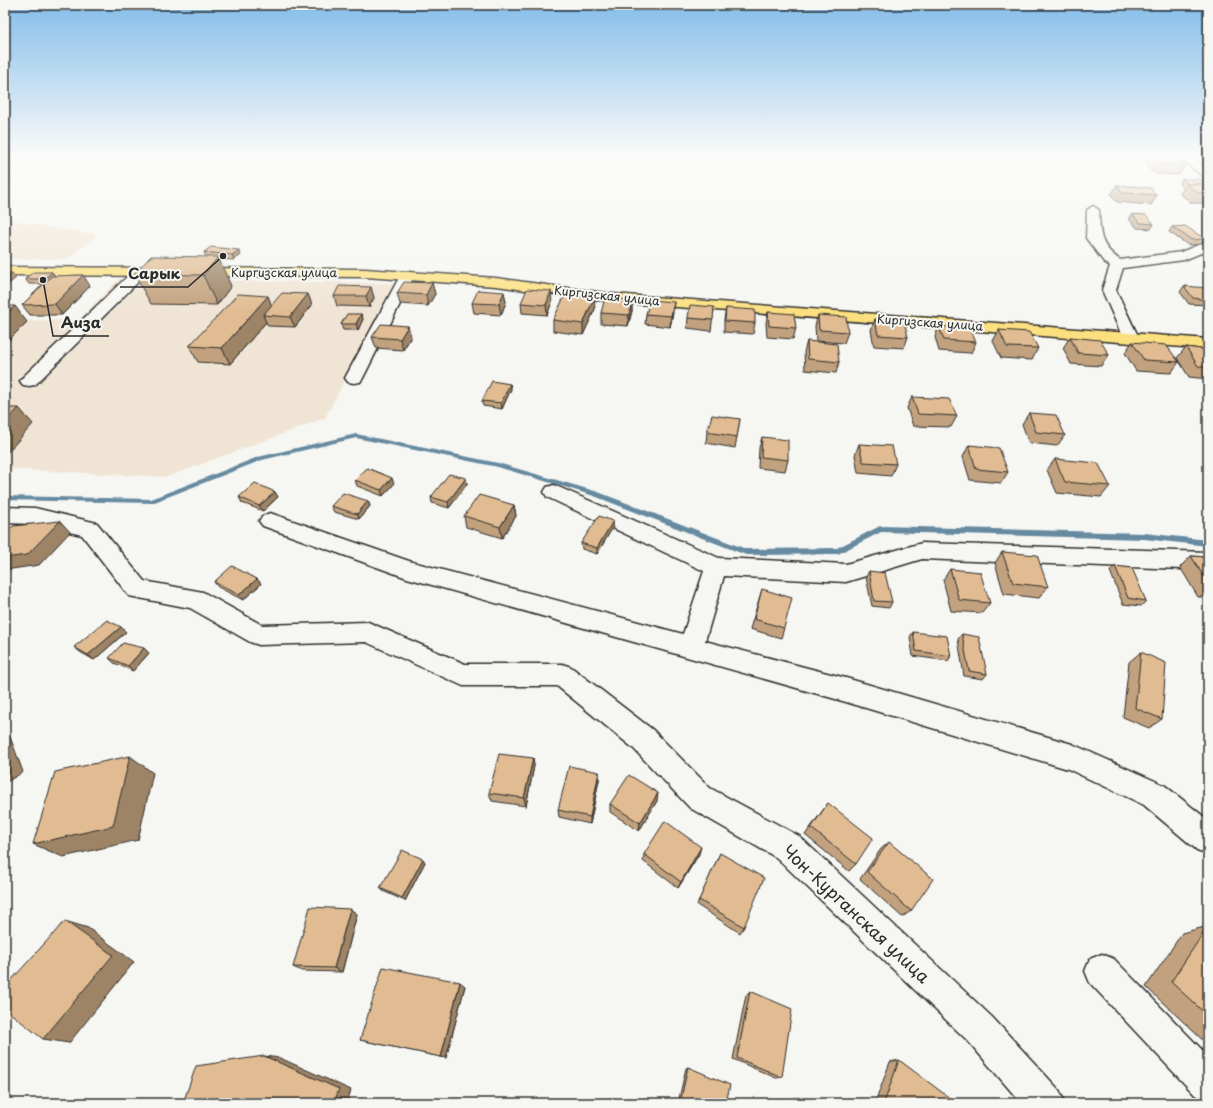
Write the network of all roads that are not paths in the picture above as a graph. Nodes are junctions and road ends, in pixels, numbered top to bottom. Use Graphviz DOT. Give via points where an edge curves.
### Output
graph roads {
  1 [pos="1093,210"];
  2 [pos="1208,245"];
  3 [pos="1117,265"];
  4 [pos="5,271"];
  5 [pos="140,272"];
  6 [pos="407,276"];
  7 [pos="1131,338"];
  8 [pos="1208,344"];
  9 [pos="354,378"];
  10 [pos="29,381"];
  11 [pos="554,492"];
  12 [pos="5,515"];
  13 [pos="270,521"];
  14 [pos="1208,561"];
  15 [pos="716,567"];
  16 [pos="691,647"];
  17 [pos="1208,839"];
  18 [pos="1102,971"];
  19 [pos="1208,1082"];
  20 [pos="1046,1103"];
  1 -- 3 [label="street" via="1094,238 1109,259"];
  2 -- 3 [label="street" via="1184,256"];
  3 -- 7 [label="street" via="1109,290"];
  4 -- 5 [label="main road, Киргизская улица"];
  5 -- 6 [label="main road, Киргизская улица" via="365,273"];
  5 -- 10 [label="street"];
  6 -- 7 [label="main road, Киргизская улица" via="496,282 613,298"];
  6 -- 9 [label="street"];
  7 -- 8 [label="main road, Киргизская улица"];
  11 -- 15 [label="street"];
  12 -- 20 [label="street, Чон-Курганская улица" via="35,516 89,529 137,589 195,599 260,635 368,632 463,675 562,675 643,739 700,798 788,848 980,1029"];
  13 -- 16 [label="street" via="406,570"];
  14 -- 15 [label="street" via="922,551 846,573"];
  15 -- 16 [label="street"];
  16 -- 17 [label="street" via="1072,757 1154,795"];
  18 -- 19 [label="street"];
}
